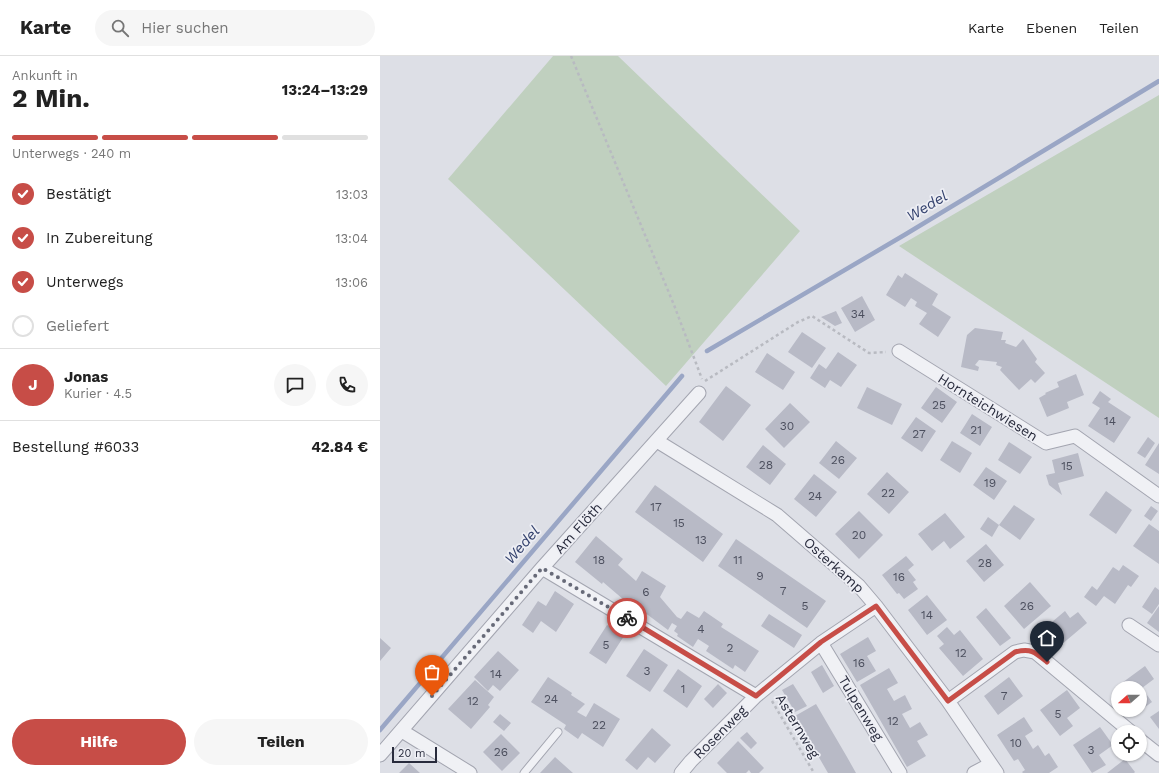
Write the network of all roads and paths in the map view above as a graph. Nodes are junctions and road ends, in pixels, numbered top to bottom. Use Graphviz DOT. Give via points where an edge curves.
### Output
graph roads {
  1 [pos="571,56"];
  2 [pos="900,351"];
  3 [pos="699,393"];
  4 [pos="657,441"];
  5 [pos="1159,496"];
  6 [pos="542,568"];
  7 [pos="876,606"];
  8 [pos="1129,625"];
  9 [pos="821,642"];
  10 [pos="1159,645"];
  11 [pos="760,693"];
  12 [pos="948,701"];
  13 [pos="1123,725"];
  14 [pos="402,731"];
  15 [pos="558,732"];
  16 [pos="1147,746"];
  17 [pos="380,755"];
  18 [pos="1159,756"];
  19 [pos="994,768"];
  20 [pos="470,773"];
  21 [pos="524,773"];
  22 [pos="681,773"];
  23 [pos="814,773"];
  24 [pos="900,773"];
  25 [pos="974,773"];
  1 -- 2 [label="path" via="674,305 703,382 798,322 812,316 869,353"];
  2 -- 5 [label="street, Hornteichwiesen" via="1046,443 1075,436"];
  3 -- 4 [label="street, Am Flöth"];
  4 -- 6 [label="street, Am Flöth"];
  4 -- 7 [label="street, Osterkamp" via="777,515 859,586"];
  6 -- 11 [label="street"];
  6 -- 14 [label="street, Am Flöth"];
  7 -- 9 [label="street, Rosenweg"];
  7 -- 12 [label="street, Osterkamp"];
  8 -- 10 [label="street"];
  9 -- 11 [label="street, Rosenweg"];
  9 -- 24 [label="street, Tulpenweg"];
  11 -- 22 [label="street, Rosenweg"];
  11 -- 23 [label="path, Asternweg"];
  12 -- 13 [label="street" via="1015,652 1024,650 1035,652"];
  12 -- 19 [label="street, Osterkamp"];
  14 -- 17 [label="street, Am Flöth"];
  14 -- 20 [label="street"];
  15 -- 21 [label="lane"];
  16 -- 18 [label="street"];
  19 -- 25 [label="street"];
}
